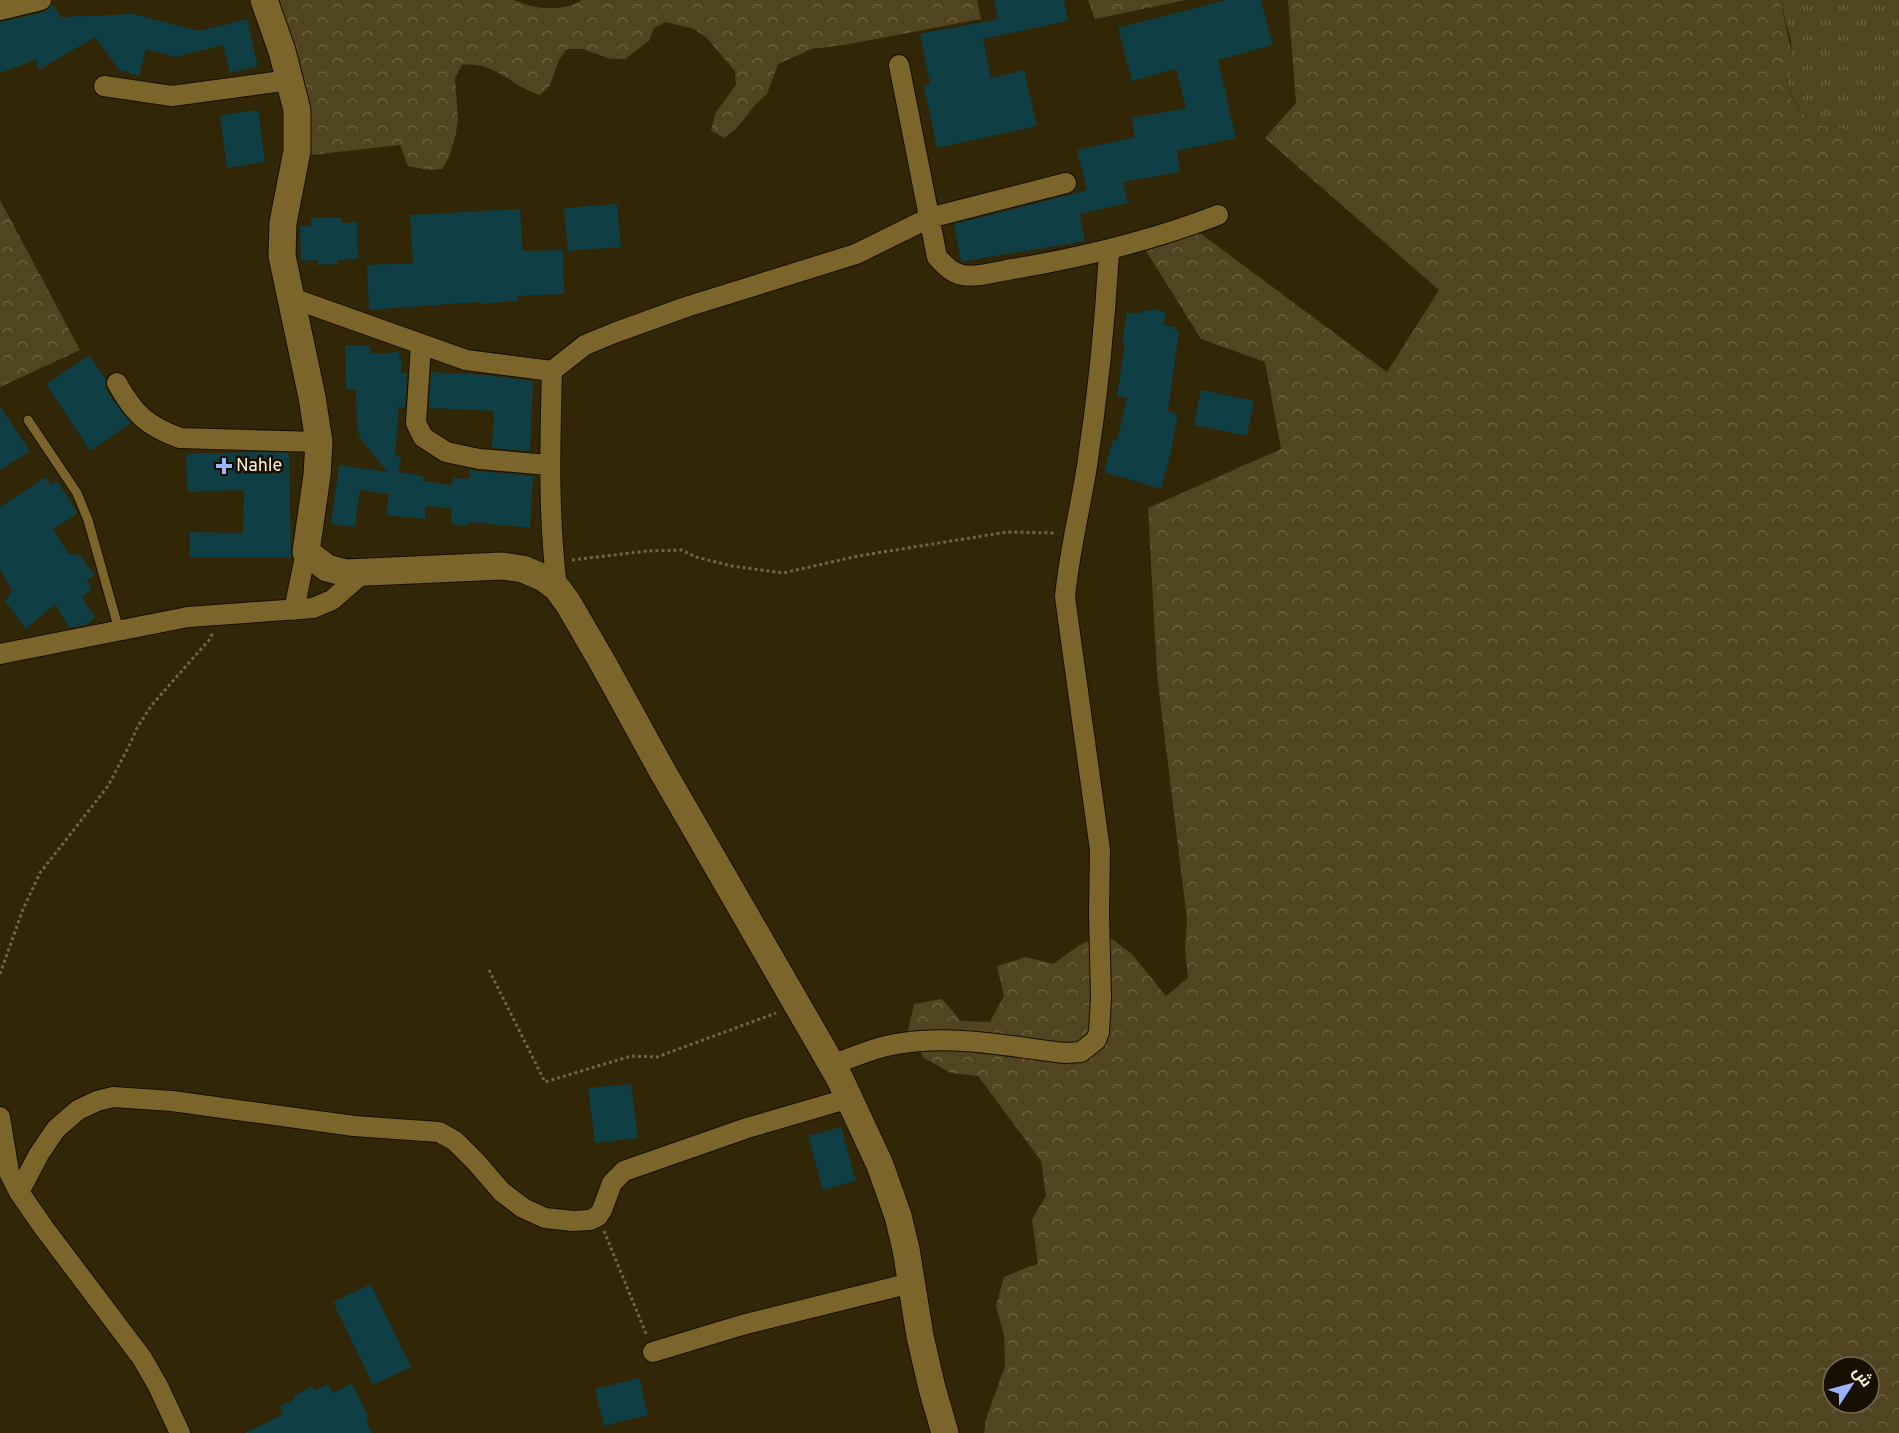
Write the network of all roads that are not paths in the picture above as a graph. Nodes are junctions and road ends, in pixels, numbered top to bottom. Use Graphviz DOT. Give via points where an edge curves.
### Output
graph roads {
  1 [pos="41,0"];
  2 [pos="264,0"];
  3 [pos="0,10"];
  4 [pos="899,65"];
  5 [pos="290,80"];
  6 [pos="104,87"];
  7 [pos="1066,183"];
  8 [pos="1218,215"];
  9 [pos="929,218"];
  10 [pos="1109,250"];
  11 [pos="292,298"];
  12 [pos="421,345"];
  13 [pos="552,371"];
  14 [pos="117,383"];
  15 [pos="28,420"];
  16 [pos="319,442"];
  17 [pos="549,465"];
  18 [pos="306,552"];
  19 [pos="363,573"];
  20 [pos="556,575"];
  21 [pos="294,610"];
  22 [pos="119,631"];
  23 [pos="0,654"];
  24 [pos="832,1065"];
  25 [pos="850,1098"];
  26 [pos="0,1117"];
  27 [pos="19,1192"];
  28 [pos="911,1282"];
  29 [pos="653,1352"];
  30 [pos="180,1433"];
  31 [pos="945,1433"];
  1 -- 3 [label="street"];
  2 -- 5 [label="street"];
  4 -- 9 [label="street"];
  5 -- 6 [label="street" via="172,96"];
  5 -- 11 [label="street" via="298,138 283,223 282,256"];
  7 -- 9 [label="street"];
  8 -- 10 [label="street" via="1173,233"];
  9 -- 10 [label="street" via="937,257 949,270 964,276"];
  9 -- 13 [label="street" via="856,254 614,333 585,345"];
  10 -- 24 [label="street" via="1098,396 1065,597 1100,850 1099,1032 1096,1040 1081,1052 951,1041 906,1042"];
  11 -- 12 [label="street"];
  11 -- 16 [label="street"];
  12 -- 13 [label="street" via="466,360"];
  12 -- 17 [label="street" via="416,423 423,437 446,452"];
  13 -- 17 [label="street"];
  14 -- 16 [label="street" via="142,419 159,431 180,438"];
  15 -- 22 [label="lane" via="77,493"];
  16 -- 18 [label="street"];
  17 -- 20 [label="street"];
  18 -- 19 [label="street" via="327,568"];
  18 -- 21 [label="street"];
  19 -- 20 [label="street" via="502,566 544,578"];
  19 -- 21 [label="street" via="332,600"];
  20 -- 24 [label="street" via="660,767"];
  21 -- 22 [label="street" via="188,617"];
  22 -- 23 [label="street"];
  24 -- 25 [label="street"];
  25 -- 27 [label="street" via="747,1128 624,1171 612,1183 598,1216 590,1220 545,1218 523,1208 502,1192 455,1141 439,1132 354,1126 172,1101 113,1097 78,1110 56,1129"];
  25 -- 28 [label="street" via="898,1216"];
  26 -- 27 [label="street" via="9,1172"];
  27 -- 30 [label="street" via="142,1358"];
  28 -- 29 [label="street"];
  28 -- 31 [label="street"];
}
